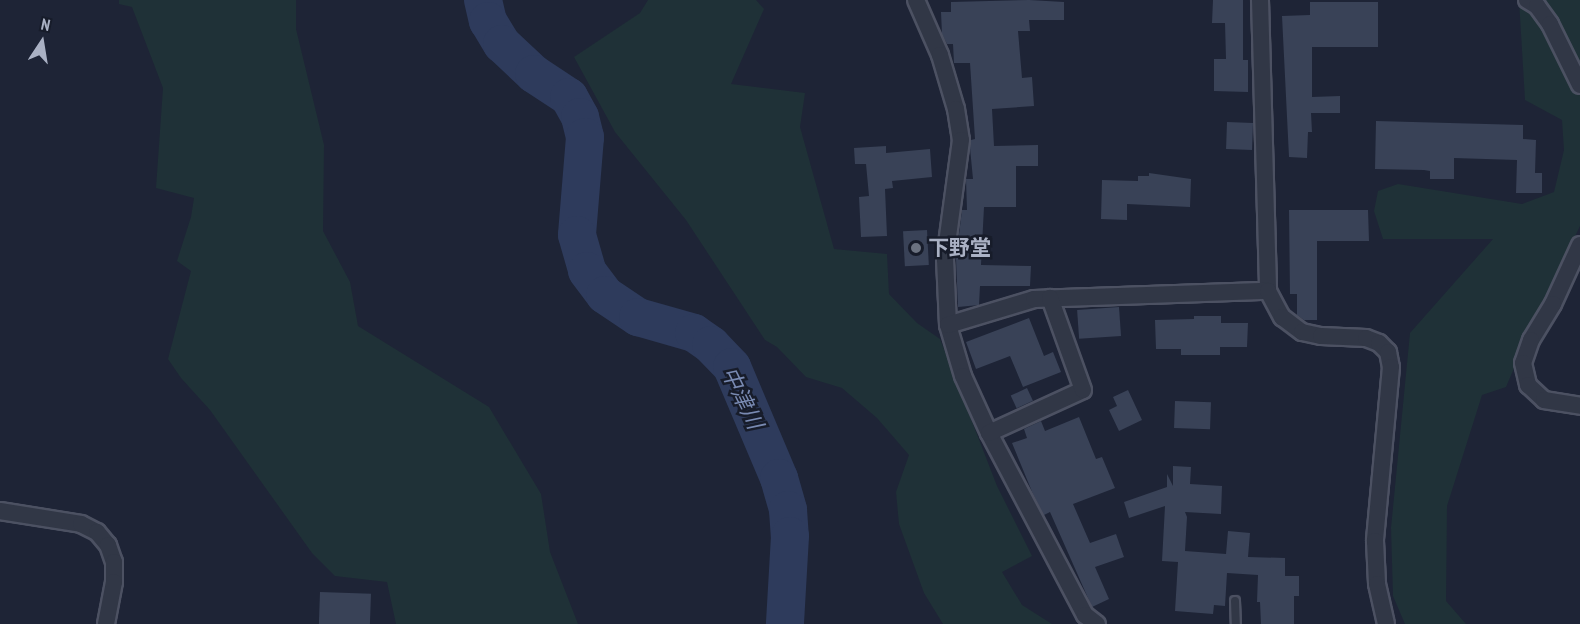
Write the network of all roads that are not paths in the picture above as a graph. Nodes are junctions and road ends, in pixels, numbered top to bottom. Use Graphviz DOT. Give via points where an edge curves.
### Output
graph roads {
  1 [pos="916,0"];
  2 [pos="1260,0"];
  3 [pos="1527,0"];
  4 [pos="1580,85"];
  5 [pos="1580,245"];
  6 [pos="1268,291"];
  7 [pos="1050,298"];
  8 [pos="948,324"];
  9 [pos="1580,406"];
  10 [pos="989,433"];
  11 [pos="0,511"];
  12 [pos="1235,601"];
  13 [pos="106,624"];
  14 [pos="1097,624"];
  15 [pos="1236,624"];
  16 [pos="1386,624"];
  1 -- 8 [label="street" via="940,55 961,140 945,259"];
  2 -- 6 [label="street"];
  3 -- 4 [label="street" via="1537,6 1550,24"];
  5 -- 9 [label="street" via="1523,363 1528,385 1544,400"];
  6 -- 7 [label="street"];
  6 -- 16 [label="street" via="1282,317 1302,332 1366,338 1388,352 1391,367 1375,541 1377,584"];
  7 -- 8 [label="street"];
  7 -- 10 [label="street" via="1083,390"];
  8 -- 10 [label="street" via="963,376"];
  10 -- 14 [label="street" via="1085,615"];
  11 -- 13 [label="street" via="81,524 97,532 108,545 114,562"];
  12 -- 15 [label="lane"];
}
